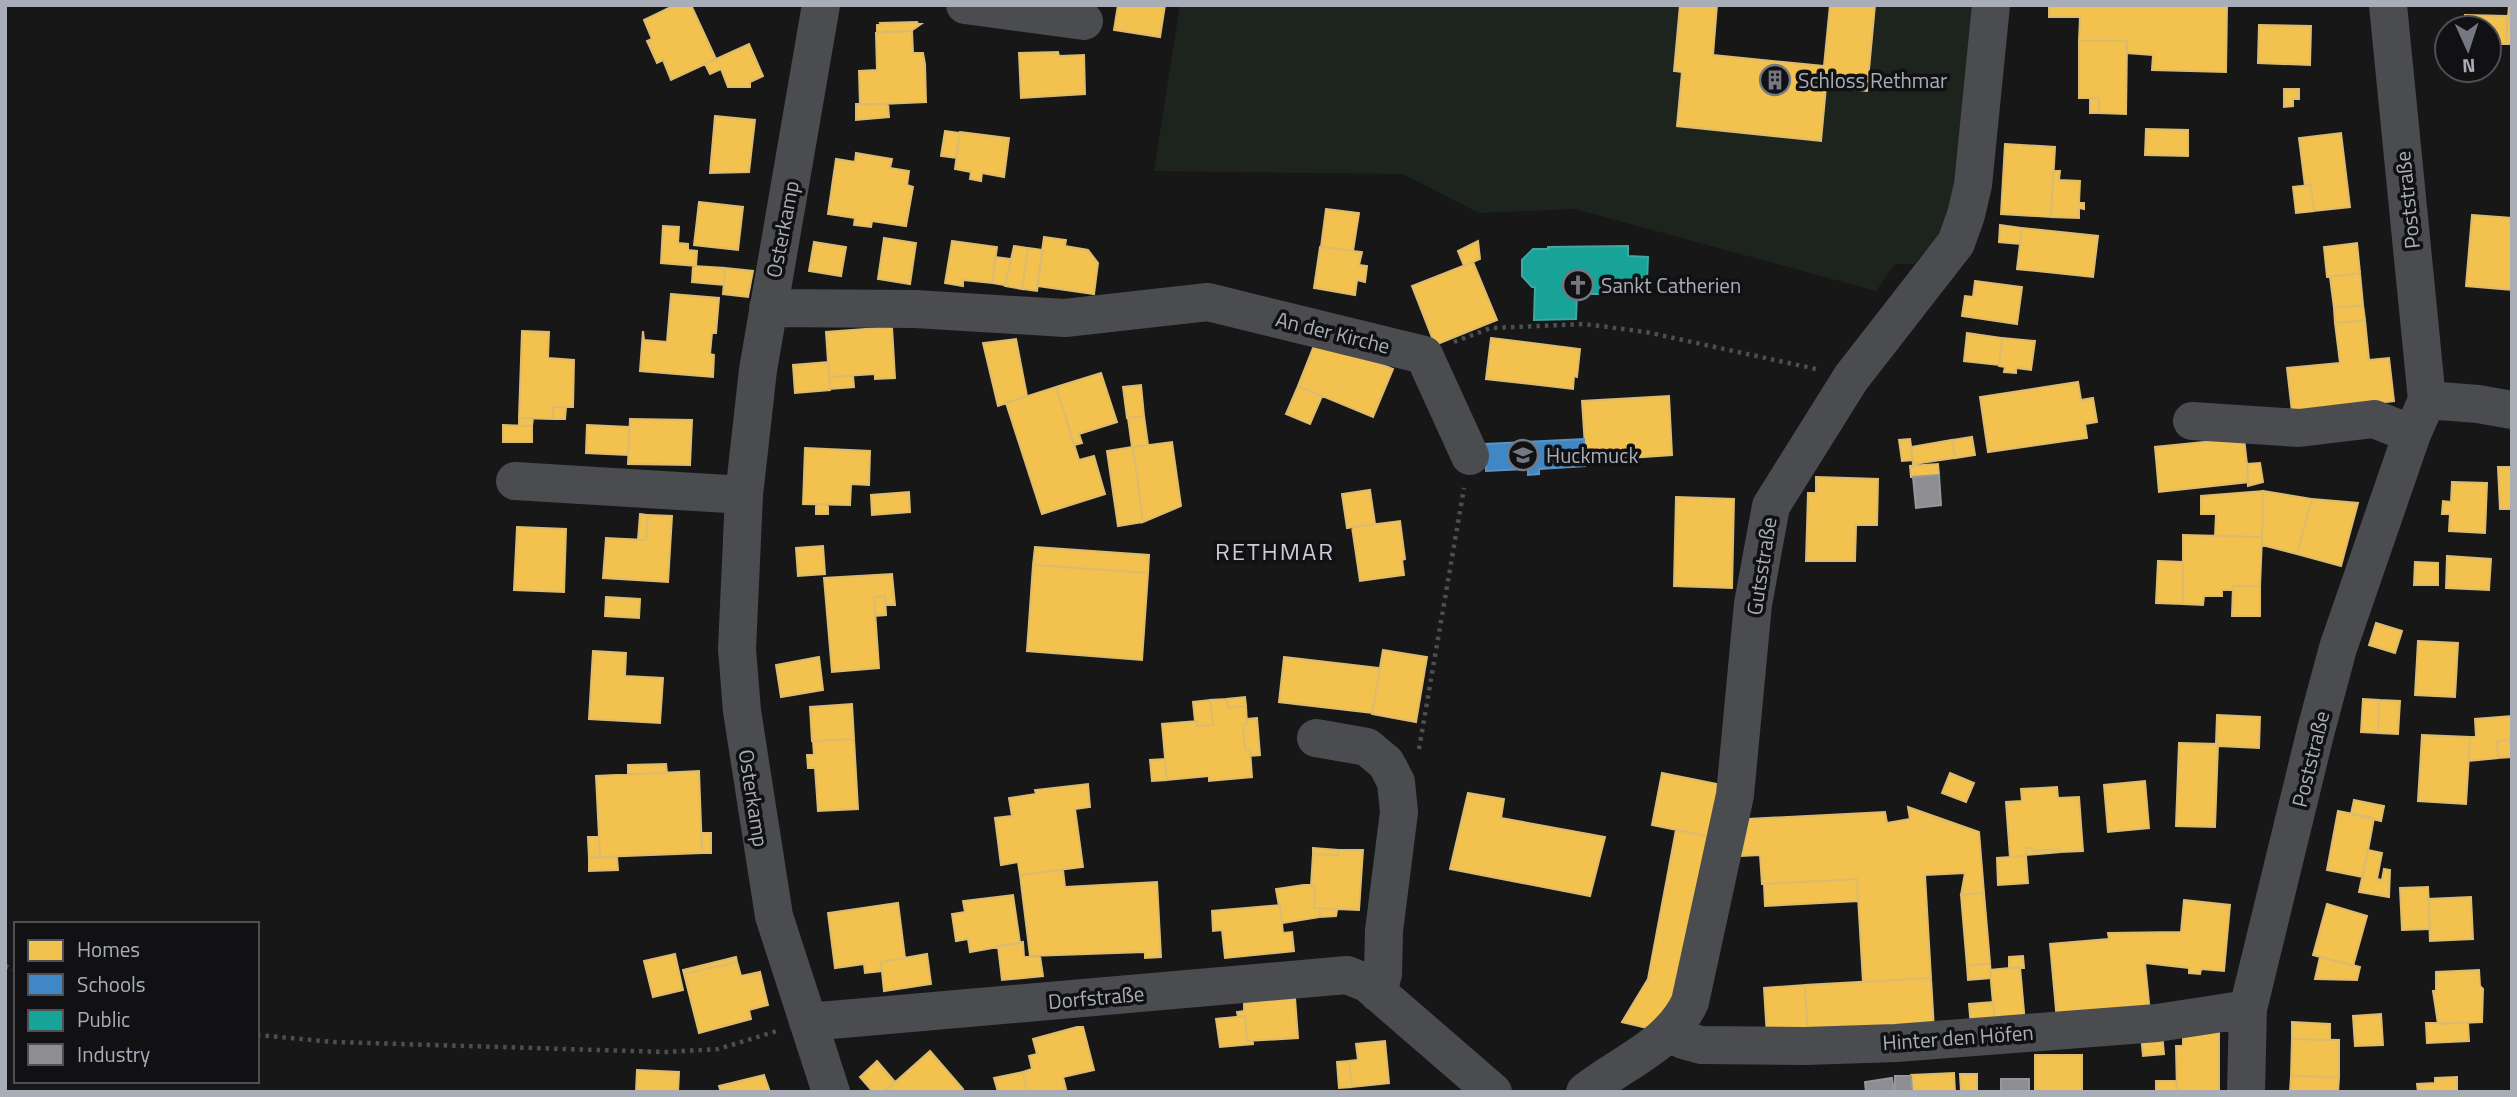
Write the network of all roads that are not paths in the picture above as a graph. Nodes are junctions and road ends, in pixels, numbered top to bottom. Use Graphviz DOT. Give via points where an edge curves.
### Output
graph roads {
  1 [pos="821,5"];
  2 [pos="965,5"];
  3 [pos="1992,5"];
  4 [pos="2388,5"];
  5 [pos="1083,21"];
  6 [pos="768,308"];
  7 [pos="2427,400"];
  8 [pos="2512,410"];
  9 [pos="2192,421"];
  10 [pos="2412,434"];
  11 [pos="1469,456"];
  12 [pos="514,481"];
  13 [pos="744,495"];
  14 [pos="1316,738"];
  15 [pos="1378,993"];
  16 [pos="2248,1009"];
  17 [pos="807,1022"];
  18 [pos="1671,1030"];
  19 [pos="831,1092"];
  20 [pos="1493,1092"];
  21 [pos="1585,1092"];
  22 [pos="2246,1092"];
  1 -- 6 [label="street, Osterkamp"];
  2 -- 5 [label="street"];
  3 -- 18 [label="street, Gutsstraße" via="1973,185 1956,243 1851,379 1771,506 1753,604 1735,795 1690,1002"];
  4 -- 7 [label="street, Poststraße"];
  6 -- 11 [label="street, An der Kirche" via="915,309 1065,318 1208,302 1424,355"];
  6 -- 13 [label="street, Osterkamp"];
  7 -- 8 [label="street"];
  7 -- 10 [label="street, Poststraße"];
  9 -- 10 [label="street" via="2299,428 2374,419"];
  10 -- 16 [label="street, Poststraße" via="2338,648"];
  12 -- 13 [label="street"];
  13 -- 17 [label="street, Osterkamp" via="737,649 741,711 774,916"];
  14 -- 15 [label="street" via="1367,747 1387,763 1396,782 1399,812"];
  15 -- 17 [label="street, Dorfstraße" via="1347,975"];
  15 -- 20 [label="street, Dorfstraße"];
  16 -- 18 [label="street, Hinter den Höfen" via="2157,1023 1896,1043 1701,1045"];
  16 -- 22 [label="street, Poststraße"];
  17 -- 19 [label="street, Osterkamp"];
  18 -- 21 [label="street, Gutsstraße"];
}
